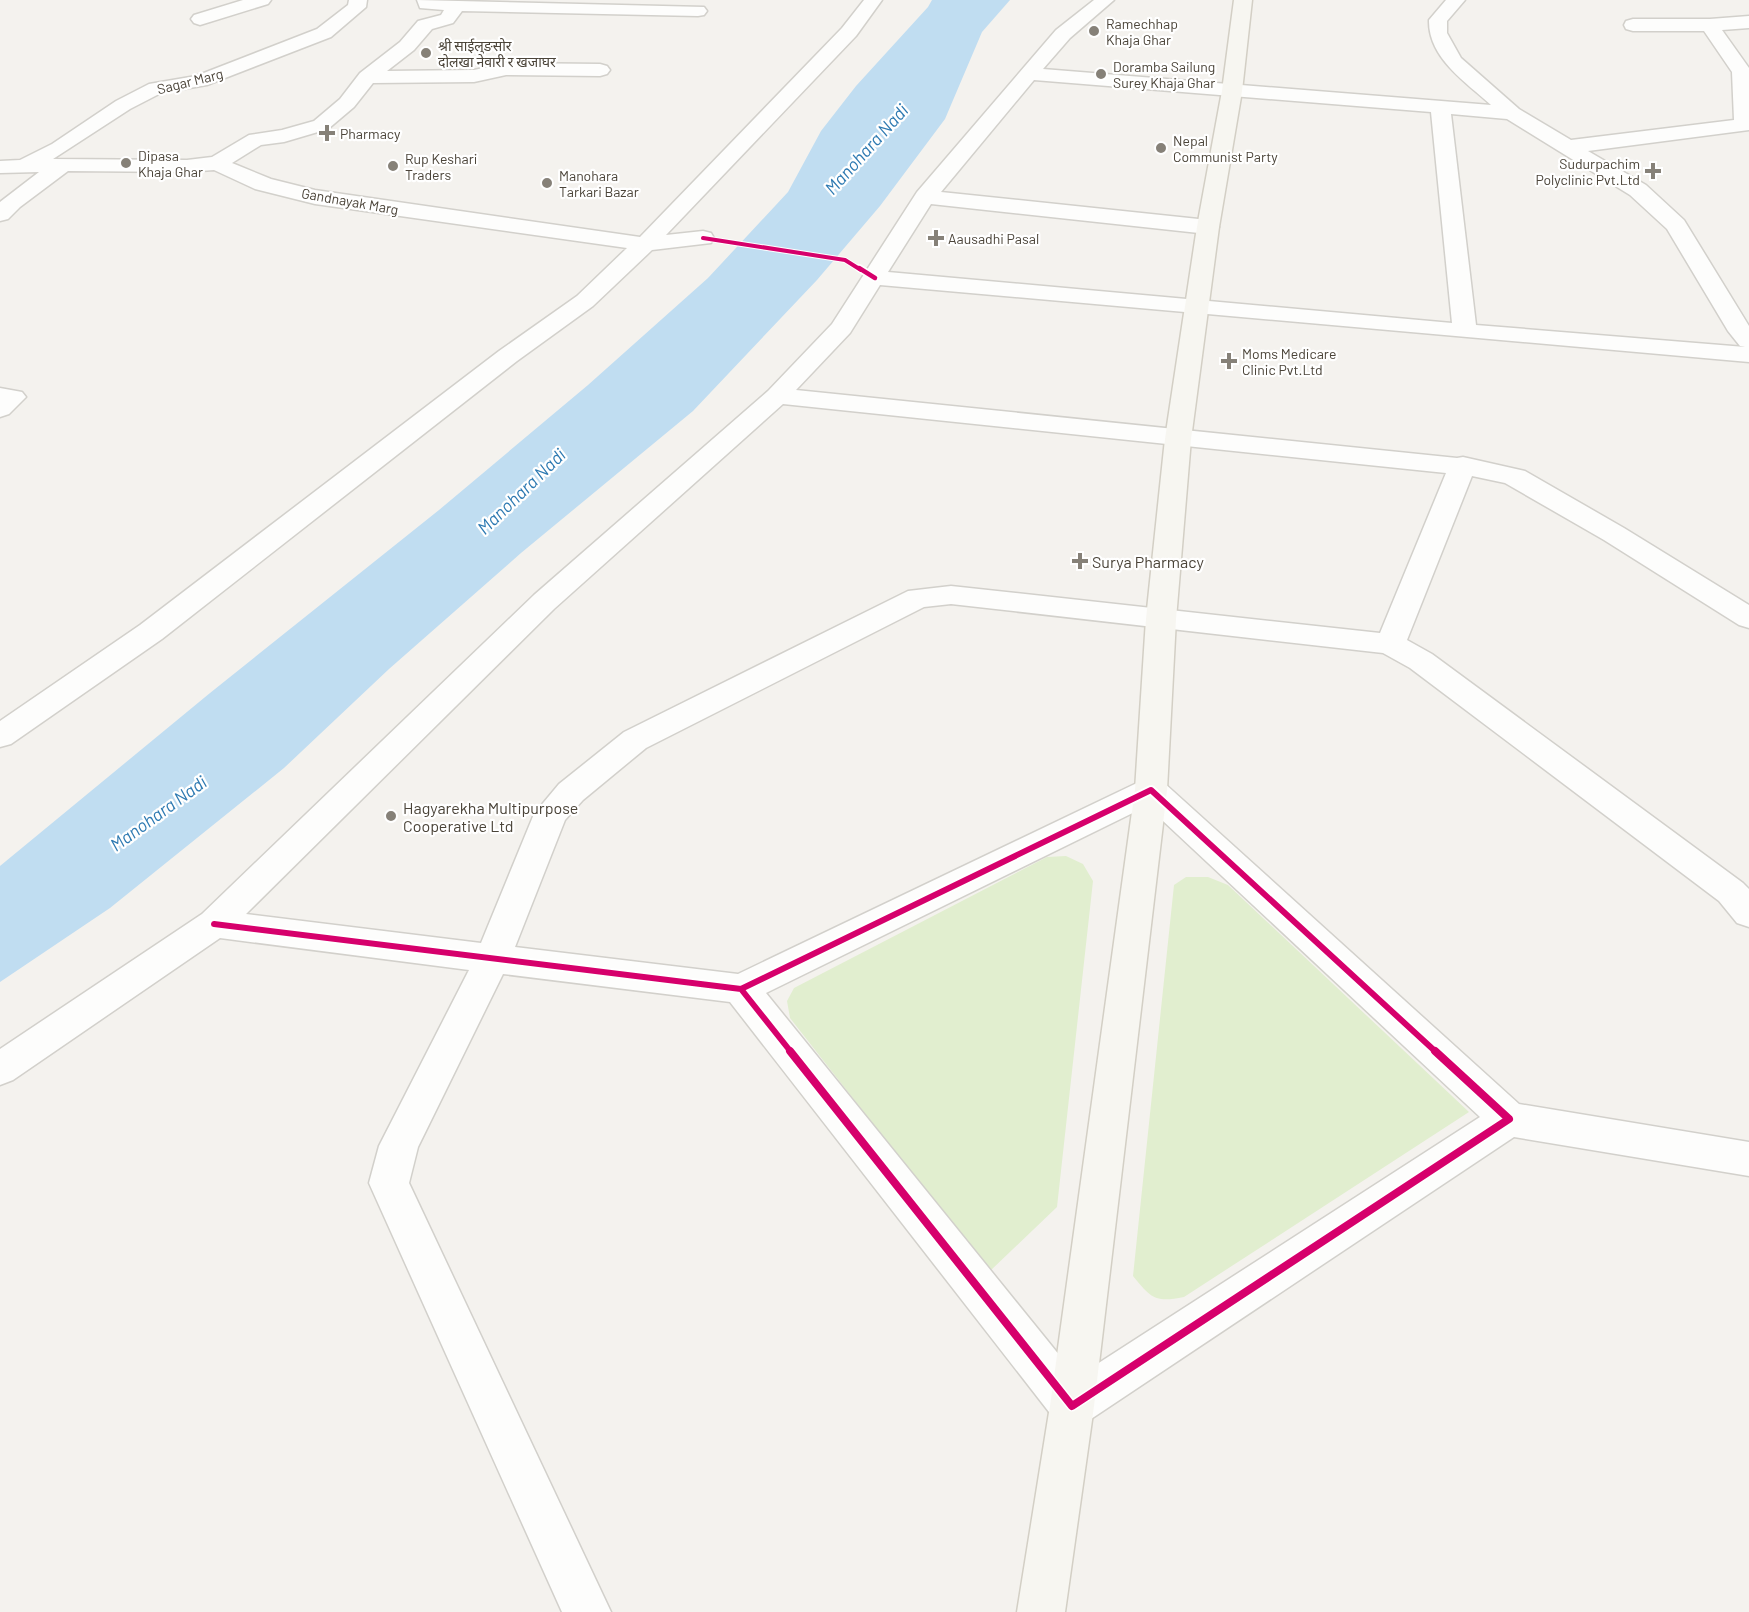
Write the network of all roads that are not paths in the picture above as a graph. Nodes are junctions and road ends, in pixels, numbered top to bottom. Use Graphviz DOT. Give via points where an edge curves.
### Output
graph roads {
  1 [pos="262,0"];
  2 [pos="358,0"];
  3 [pos="426,0"];
  4 [pos="873,0"];
  5 [pos="1105,0"];
  6 [pos="1243,0"];
  7 [pos="1456,0"];
  8 [pos="457,5"];
  9 [pos="698,11"];
  10 [pos="200,19"];
  11 [pos="1749,22"];
  12 [pos="1633,25"];
  13 [pos="1710,26"];
  14 [pos="600,70"];
  15 [pos="1029,74"];
  16 [pos="367,77"];
  17 [pos="1232,91"];
  18 [pos="1440,107"];
  19 [pos="1512,113"];
  20 [pos="1567,147"];
  21 [pos="217,163"];
  22 [pos="63,165"];
  23 [pos="10,167"];
  24 [pos="926,197"];
  25 [pos="0,214"];
  26 [pos="1208,227"];
  27 [pos="703,238"];
  28 [pos="645,244"];
  29 [pos="875,278"];
  30 [pos="1197,308"];
  31 [pos="1465,331"];
  32 [pos="1749,341"];
  33 [pos="1749,355"];
  34 [pos="0,396"];
  35 [pos="777,396"];
  36 [pos="0,409"];
  37 [pos="1178,439"];
  38 [pos="1463,465"];
  39 [pos="1749,618"];
  40 [pos="1161,619"];
  41 [pos="1390,644"];
  42 [pos="0,736"];
  43 [pos="1151,790"];
  44 [pos="1749,913"];
  45 [pos="214,924"];
  46 [pos="493,958"];
  47 [pos="741,989"];
  48 [pos="0,1069"];
  49 [pos="1509,1119"];
  50 [pos="1749,1158"];
  51 [pos="1072,1406"];
  52 [pos="587,1612"];
  53 [pos="1041,1612"];
  1 -- 10 [label="street"];
  2 -- 23 [label="street, Sagar Marg" via="357,7 324,33 200,81 156,88 59,148"];
  3 -- 8 [label="street" via="426,4"];
  4 -- 28 [label="street" via="849,32"];
  5 -- 15 [label="street" via="1063,34"];
  6 -- 17 [label="street"];
  7 -- 19 [label="street" via="1438,20 1438,33 1453,61"];
  8 -- 9 [label="street"];
  8 -- 16 [label="street" via="447,19 425,25 407,46"];
  11 -- 13 [label="street"];
  12 -- 13 [label="street"];
  13 -- 20 [label="street" via="1743,72 1744,125"];
  14 -- 16 [label="street" via="506,69 474,76"];
  15 -- 17 [label="street"];
  15 -- 24 [label="street"];
  16 -- 21 [label="street" via="347,103 316,128 256,139"];
  17 -- 18 [label="street"];
  17 -- 26 [label="street"];
  18 -- 19 [label="street"];
  18 -- 31 [label="street"];
  19 -- 20 [label="street"];
  20 -- 32 [label="street" via="1638,190 1676,225"];
  21 -- 22 [label="street"];
  21 -- 28 [label="street, Gandnayak Marg" via="263,184 315,197"];
  22 -- 23 [label="street"];
  22 -- 25 [label="street"];
  24 -- 26 [label="street"];
  24 -- 29 [label="street"];
  26 -- 30 [label="street"];
  27 -- 28 [label="street, Gandnayak Marg"];
  28 -- 42 [label="street" via="585,301 151,632"];
  29 -- 30 [label="street"];
  29 -- 35 [label="street" via="841,328"];
  30 -- 31 [label="street"];
  30 -- 37 [label="street"];
  31 -- 33 [label="street"];
  34 -- 36 [label="street" via="13,397"];
  35 -- 37 [label="street"];
  35 -- 45 [label="street" via="544,602"];
  37 -- 38 [label="street"];
  37 -- 40 [label="street"];
  38 -- 39 [label="street" via="1515,477"];
  38 -- 41 [label="street"];
  40 -- 41 [label="street"];
  40 -- 43 [label="street"];
  40 -- 46 [label="street" via="951,596 918,598 635,740 571,792 551,814"];
  41 -- 44 [label="street" via="1421,661 1731,892"];
  43 -- 47 [label="street"];
  43 -- 49 [label="street"];
  43 -- 51 [label="street"];
  45 -- 46 [label="street"];
  45 -- 48 [label="street"];
  46 -- 47 [label="street"];
  46 -- 52 [label="street" via="399,1146 389,1183"];
  47 -- 51 [label="street"];
  49 -- 50 [label="street"];
  49 -- 51 [label="street"];
  51 -- 53 [label="street"];
}
